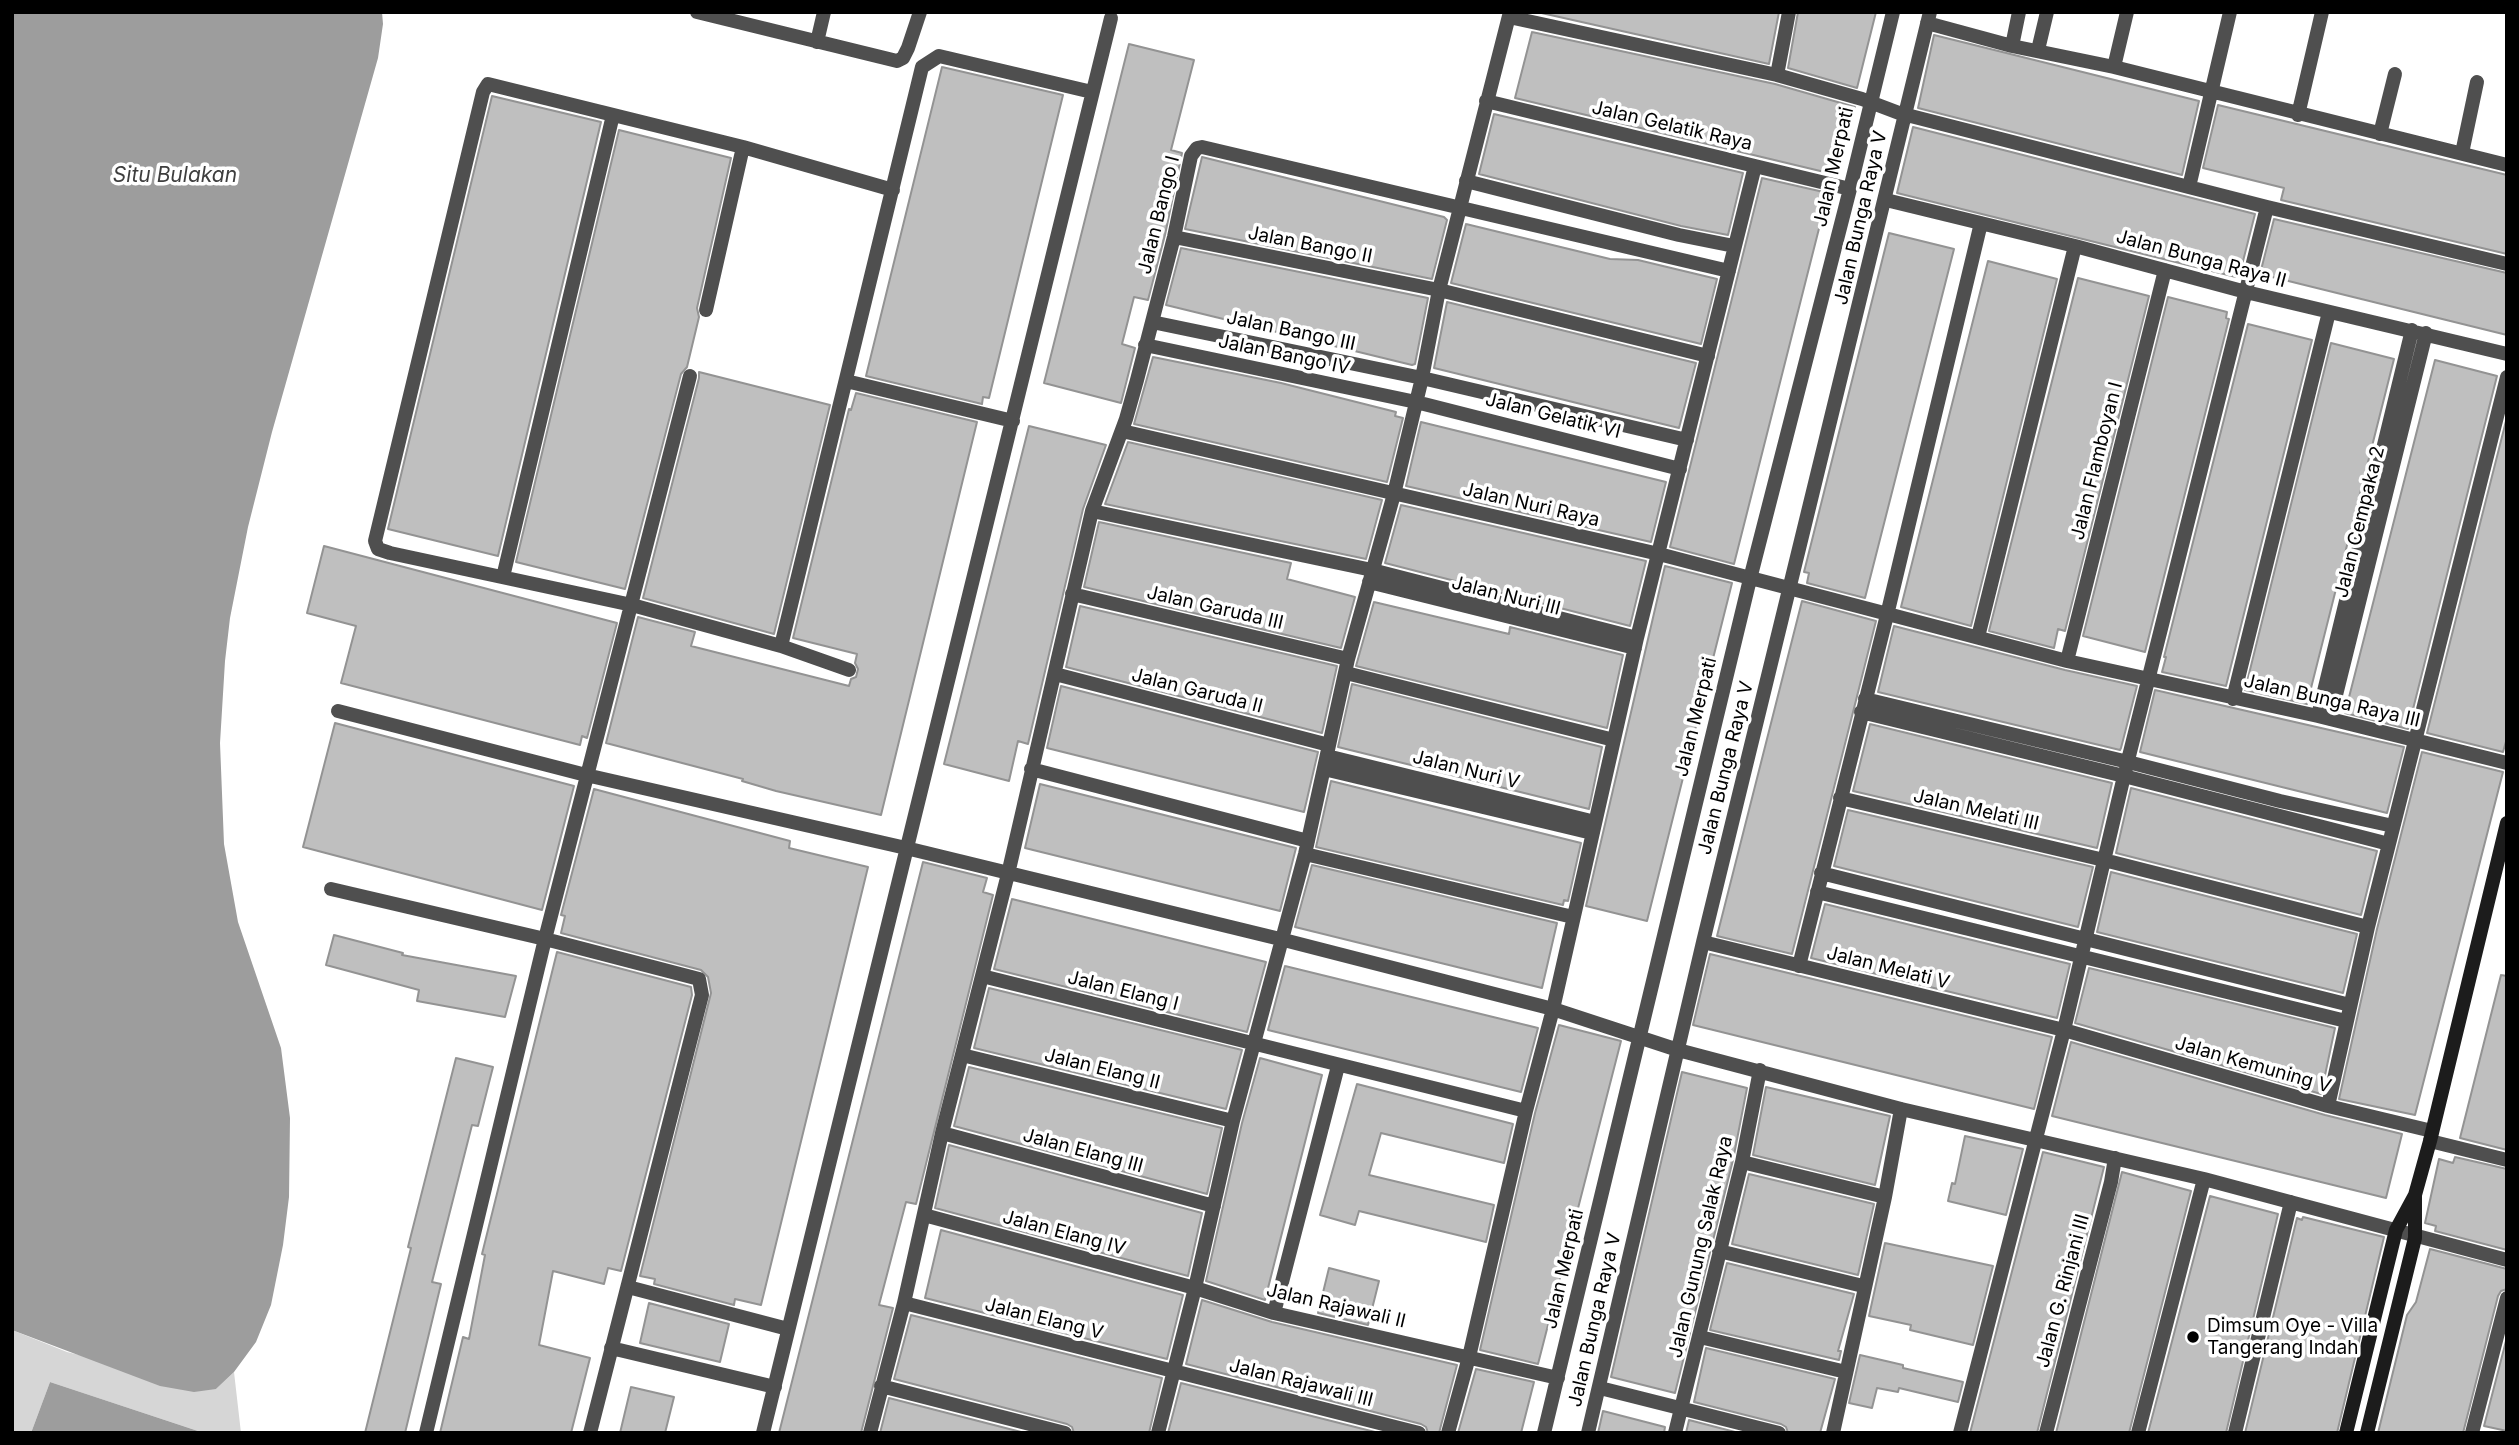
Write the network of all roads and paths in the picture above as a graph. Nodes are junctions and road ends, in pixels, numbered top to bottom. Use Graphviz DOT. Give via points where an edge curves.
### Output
graph roads {
  1 [pos="697,12"];
  2 [pos="824,12"];
  3 [pos="920,12"];
  4 [pos="1789,12"];
  5 [pos="1893,12"];
  6 [pos="2019,12"];
  7 [pos="2047,12"];
  8 [pos="2127,12"];
  9 [pos="2230,12"];
  10 [pos="2322,12"];
  11 [pos="1509,14"];
  12 [pos="733,17"];
  13 [pos="1111,18"];
  14 [pos="1929,18"];
  15 [pos="817,42"];
  16 [pos="2012,47"];
  17 [pos="2038,50"];
  18 [pos="2114,67"];
  19 [pos="1777,75"];
  20 [pos="2395,75"];
  21 [pos="2477,82"];
  22 [pos="1092,92"];
  23 [pos="2212,93"];
  24 [pos="1486,101"];
  25 [pos="1870,102"];
  26 [pos="1905,114"];
  27 [pos="2298,114"];
  28 [pos="613,115"];
  29 [pos="2380,134"];
  30 [pos="743,147"];
  31 [pos="2462,153"];
  32 [pos="2507,165"];
  33 [pos="1755,166"];
  34 [pos="1466,181"];
  35 [pos="2189,187"];
  36 [pos="1850,189"];
  37 [pos="893,190"];
  38 [pos="1886,200"];
  39 [pos="1461,207"];
  40 [pos="2267,207"];
  41 [pos="1981,223"];
  42 [pos="1679,234"];
  43 [pos="1174,237"];
  44 [pos="1734,246"];
  45 [pos="2075,246"];
  46 [pos="1674,260"];
  47 [pos="2507,264"];
  48 [pos="2165,270"];
  49 [pos="1729,271"];
  50 [pos="1439,290"];
  51 [pos="2246,292"];
  52 [pos="706,310"];
  53 [pos="2329,312"];
  54 [pos="1152,322"];
  55 [pos="2419,332"];
  56 [pos="1145,345"];
  57 [pos="2507,354"];
  58 [pos="1708,356"];
  59 [pos="690,376"];
  60 [pos="2507,377"];
  61 [pos="1422,378"];
  62 [pos="846,381"];
  63 [pos="1416,402"];
  64 [pos="1013,421"];
  65 [pos="1122,431"];
  66 [pos="1687,440"];
  67 [pos="1680,469"];
  68 [pos="1394,494"];
  69 [pos="1092,511"];
  70 [pos="1659,554"];
  71 [pos="1370,576"];
  72 [pos="503,578"];
  73 [pos="1750,579"];
  74 [pos="1790,588"];
  75 [pos="1072,594"];
  76 [pos="632,605"];
  77 [pos="1887,615"];
  78 [pos="1978,637"];
  79 [pos="1636,643"];
  80 [pos="781,646"];
  81 [pos="2067,661"];
  82 [pos="1347,666"];
  83 [pos="849,670"];
  84 [pos="1055,674"];
  85 [pos="2148,679"];
  86 [pos="2233,699"];
  87 [pos="1863,706"];
  88 [pos="338,711"];
  89 [pos="2324,718"];
  90 [pos="1614,740"];
  91 [pos="2417,740"];
  92 [pos="1327,757"];
  93 [pos="2507,763"];
  94 [pos="1031,769"];
  95 [pos="2126,769"];
  96 [pos="586,775"];
  97 [pos="1840,798"];
  98 [pos="2280,801"];
  99 [pos="2277,816"];
  100 [pos="2507,823"];
  101 [pos="2393,826"];
  102 [pos="1594,827"];
  103 [pos="2389,844"];
  104 [pos="1307,847"];
  105 [pos="906,848"];
  106 [pos="2104,860"];
  107 [pos="1821,873"];
  108 [pos="1008,874"];
  109 [pos="331,889"];
  110 [pos="1817,892"];
  111 [pos="1919,897"];
  112 [pos="1914,915"];
  113 [pos="1573,917"];
  114 [pos="2368,927"];
  115 [pos="2085,938"];
  116 [pos="545,939"];
  117 [pos="1280,939"];
  118 [pos="1703,942"];
  119 [pos="2081,956"];
  120 [pos="1798,966"];
  121 [pos="2212,970"];
  122 [pos="982,976"];
  123 [pos="2208,987"];
  124 [pos="2350,1005"];
  125 [pos="1553,1009"];
  126 [pos="2346,1021"];
  127 [pos="2064,1030"];
  128 [pos="1639,1037"];
  129 [pos="1255,1043"];
  130 [pos="1678,1050"];
  131 [pos="962,1055"];
  132 [pos="1338,1066"];
  133 [pos="1760,1070"];
  134 [pos="2328,1107"];
  135 [pos="1901,1109"];
  136 [pos="1526,1111"];
  137 [pos="1233,1121"];
  138 [pos="942,1133"];
  139 [pos="2431,1136"];
  140 [pos="2034,1140"];
  141 [pos="2115,1158"];
  142 [pos="2507,1160"];
  143 [pos="1742,1161"];
  144 [pos="2204,1179"];
  145 [pos="2415,1195"];
  146 [pos="1885,1196"];
  147 [pos="2291,1202"];
  148 [pos="1214,1206"];
  149 [pos="924,1214"];
  150 [pos="2396,1230"];
  151 [pos="2416,1238"];
  152 [pos="1719,1251"];
  153 [pos="2507,1260"];
  154 [pos="1863,1286"];
  155 [pos="628,1287"];
  156 [pos="1195,1288"];
  157 [pos="2507,1298"];
  158 [pos="904,1303"];
  159 [pos="1275,1313"];
  160 [pos="788,1329"];
  161 [pos="1700,1336"];
  162 [pos="611,1348"];
  163 [pos="2492,1356"];
  164 [pos="1469,1357"];
  165 [pos="2507,1359"];
  166 [pos="1174,1371"];
  167 [pos="1846,1371"];
  168 [pos="1558,1378"];
  169 [pos="881,1386"];
  170 [pos="775,1387"];
  171 [pos="1600,1388"];
  172 [pos="1682,1408"];
  173 [pos="2474,1432"];
  174 [pos="426,1433"];
  175 [pos="590,1433"];
  176 [pos="763,1433"];
  177 [pos="870,1433"];
  178 [pos="1065,1433"];
  179 [pos="1158,1433"];
  180 [pos="1419,1433"];
  181 [pos="1448,1433"];
  182 [pos="1544,1433"];
  183 [pos="1588,1433"];
  184 [pos="1675,1433"];
  185 [pos="1779,1433"];
  186 [pos="1833,1433"];
  187 [pos="1960,1433"];
  188 [pos="2046,1433"];
  189 [pos="2138,1433"];
  190 [pos="2235,1433"];
  191 [pos="2346,1433"];
  192 [pos="2367,1433"];
  1 -- 12 [label="street"];
  2 -- 15 [label="street"];
  3 -- 15 [label="street" via="908,48 897,61"];
  4 -- 19 [label="street"];
  5 -- 25 [label="street, Jalan Merpati"];
  6 -- 16 [label="street"];
  7 -- 17 [label="street"];
  8 -- 18 [label="street"];
  9 -- 23 [label="street"];
  10 -- 27 [label="street"];
  11 -- 19 [label="street"];
  11 -- 24 [label="street"];
  12 -- 15 [label="street"];
  13 -- 22 [label="street"];
  14 -- 16 [label="street"];
  14 -- 26 [label="street, Jalan Bunga Raya V"];
  16 -- 17 [label="street"];
  17 -- 18 [label="street"];
  18 -- 23 [label="street"];
  19 -- 25 [label="street"];
  20 -- 29 [label="street"];
  21 -- 31 [label="street"];
  22 -- 37 [label="street" via="939,55 926,62 918,74"];
  22 -- 64 [label="street"];
  23 -- 27 [label="street"];
  23 -- 35 [label="street"];
  24 -- 33 [label="street, Jalan Gelatik Raya"];
  24 -- 34 [label="street"];
  25 -- 26 [label="street"];
  25 -- 36 [label="street, Jalan Merpati"];
  26 -- 35 [label="street"];
  26 -- 38 [label="street, Jalan Bunga Raya V"];
  27 -- 29 [label="street"];
  28 -- 30 [label="street"];
  28 -- 72 [label="street"];
  28 -- 72 [label="street" via="485,86 375,541 378,549 390,553"];
  29 -- 31 [label="street"];
  30 -- 37 [label="street"];
  30 -- 52 [label="street"];
  31 -- 32 [label="street"];
  33 -- 36 [label="street, Jalan Gelatik Raya"];
  33 -- 44 [label="street"];
  34 -- 39 [label="street"];
  34 -- 42 [label="street"];
  35 -- 40 [label="street"];
  36 -- 73 [label="street, Jalan Merpati"];
  37 -- 62 [label="street"];
  38 -- 41 [label="street, Jalan Bunga Raya II"];
  38 -- 74 [label="street, Jalan Bunga Raya V"];
  39 -- 43 [label="street, Jalan Bango I" via="1202,147 1191,156"];
  39 -- 46 [label="street"];
  39 -- 50 [label="street"];
  40 -- 47 [label="street"];
  40 -- 51 [label="street"];
  41 -- 45 [label="street, Jalan Bunga Raya II"];
  41 -- 77 [label="street"];
  42 -- 44 [label="street"];
  42 -- 46 [label="street"];
  43 -- 50 [label="street, Jalan Bango II"];
  43 -- 54 [label="street, Jalan Bango I"];
  44 -- 49 [label="street"];
  45 -- 48 [label="street, Jalan Bunga Raya II"];
  45 -- 78 [label="street"];
  46 -- 49 [label="street"];
  48 -- 51 [label="street, Jalan Bunga Raya II"];
  48 -- 81 [label="street, Jalan Flamboyan I"];
  49 -- 58 [label="street"];
  50 -- 58 [label="street, Jalan Bango II"];
  50 -- 61 [label="street"];
  51 -- 53 [label="street, Jalan Bunga Raya II"];
  51 -- 85 [label="street"];
  53 -- 55 [label="street, Jalan Bunga Raya II"];
  53 -- 86 [label="street"];
  54 -- 56 [label="street, Jalan Bango I"];
  54 -- 61 [label="street, Jalan Bango III"];
  55 -- 57 [label="street, Jalan Bunga Raya II"];
  55 -- 89 [label="street, Jalan Cempaka 2"];
  56 -- 63 [label="street, Jalan Bango IV"];
  56 -- 65 [label="street, Jalan Bango I"];
  58 -- 66 [label="street"];
  59 -- 76 [label="street"];
  60 -- 91 [label="street"];
  61 -- 63 [label="street"];
  61 -- 66 [label="street, Jalan Bango III"];
  62 -- 64 [label="street"];
  62 -- 80 [label="street"];
  63 -- 67 [label="street, Jalan Gelatik VI"];
  63 -- 68 [label="street"];
  64 -- 105 [label="street"];
  65 -- 68 [label="street, Jalan Nuri Raya"];
  65 -- 69 [label="street, Jalan Bango I"];
  66 -- 67 [label="street"];
  67 -- 70 [label="street"];
  68 -- 70 [label="street, Jalan Nuri Raya"];
  68 -- 71 [label="street"];
  69 -- 71 [label="street, Jalan Nuri III"];
  69 -- 75 [label="street, Jalan Bango I"];
  70 -- 73 [label="street, Jalan Nuri Raya"];
  70 -- 79 [label="street"];
  71 -- 79 [label="street, Jalan Nuri III"];
  71 -- 82 [label="street"];
  72 -- 76 [label="street"];
  73 -- 74 [label="street, Jalan Nuri Raya"];
  73 -- 128 [label="street, Jalan Merpati"];
  74 -- 77 [label="street, Jalan Nuri Raya"];
  74 -- 118 [label="street, Jalan Bunga Raya V"];
  75 -- 82 [label="street, Jalan Garuda III"];
  75 -- 84 [label="street, Jalan Bango I"];
  76 -- 80 [label="street"];
  76 -- 96 [label="street"];
  77 -- 78 [label="street, Jalan Bunga Raya III"];
  77 -- 87 [label="street"];
  78 -- 81 [label="street, Jalan Bunga Raya III"];
  79 -- 90 [label="street"];
  80 -- 83 [label="street"];
  81 -- 85 [label="street, Jalan Bunga Raya III"];
  82 -- 90 [label="street, Jalan Garuda III"];
  82 -- 92 [label="street"];
  84 -- 92 [label="street, Jalan Garuda II"];
  84 -- 94 [label="street, Jalan Bango I"];
  85 -- 86 [label="street, Jalan Bunga Raya III"];
  85 -- 95 [label="street"];
  86 -- 89 [label="street, Jalan Bunga Raya III"];
  87 -- 95 [label="street"];
  87 -- 97 [label="street"];
  88 -- 96 [label="street"];
  89 -- 91 [label="street, Jalan Bunga Raya III"];
  90 -- 102 [label="street"];
  91 -- 93 [label="street, Jalan Bunga Raya III"];
  91 -- 101 [label="street"];
  92 -- 102 [label="street, Jalan Garuda II"];
  92 -- 104 [label="street"];
  94 -- 104 [label="street"];
  94 -- 108 [label="street, Jalan Bango I"];
  95 -- 98 [label="street"];
  95 -- 99 [label="street"];
  95 -- 106 [label="street"];
  96 -- 105 [label="street"];
  96 -- 116 [label="street"];
  97 -- 106 [label="street, Jalan Melati III"];
  97 -- 107 [label="street"];
  98 -- 99 [label="street"];
  98 -- 101 [label="street"];
  99 -- 103 [label="street"];
  100 -- 139 [label="main road"];
  101 -- 103 [label="street"];
  102 -- 113 [label="street"];
  103 -- 114 [label="street"];
  104 -- 113 [label="street"];
  104 -- 117 [label="street"];
  105 -- 108 [label="street"];
  105 -- 160 [label="street"];
  106 -- 114 [label="street, Jalan Melati III"];
  106 -- 115 [label="street"];
  107 -- 110 [label="street"];
  107 -- 111 [label="street"];
  108 -- 117 [label="street"];
  108 -- 122 [label="street, Jalan Bango I"];
  109 -- 116 [label="street"];
  110 -- 112 [label="street"];
  110 -- 120 [label="street"];
  111 -- 112 [label="street"];
  111 -- 115 [label="street"];
  112 -- 119 [label="street"];
  113 -- 125 [label="street"];
  114 -- 124 [label="street"];
  115 -- 119 [label="street"];
  115 -- 121 [label="street"];
  116 -- 155 [label="street" via="699,979 702,996"];
  116 -- 174 [label="street"];
  117 -- 125 [label="street"];
  117 -- 129 [label="street"];
  118 -- 120 [label="street, Jalan Melati V"];
  118 -- 130 [label="street, Jalan Bunga Raya V"];
  119 -- 123 [label="street"];
  119 -- 127 [label="street"];
  120 -- 127 [label="street, Jalan Melati V"];
  121 -- 123 [label="street"];
  121 -- 124 [label="street"];
  122 -- 129 [label="street, Jalan Elang I"];
  122 -- 131 [label="street, Jalan Bango I"];
  123 -- 126 [label="street"];
  124 -- 126 [label="street"];
  125 -- 128 [label="street"];
  125 -- 136 [label="street"];
  126 -- 134 [label="street"];
  127 -- 134 [label="street, Jalan Kemuning V"];
  127 -- 140 [label="street"];
  128 -- 130 [label="street"];
  128 -- 168 [label="street, Jalan Merpati"];
  129 -- 132 [label="street, Jalan Elang I"];
  129 -- 137 [label="street"];
  130 -- 133 [label="street"];
  130 -- 171 [label="street, Jalan Bunga Raya V"];
  131 -- 137 [label="street, Jalan Elang II"];
  131 -- 138 [label="street, Jalan Bango I"];
  132 -- 136 [label="street, Jalan Elang I"];
  132 -- 159 [label="street"];
  133 -- 135 [label="street"];
  133 -- 143 [label="street, Jalan Gunung Salak Raya"];
  134 -- 139 [label="street, Jalan Kemuning V"];
  135 -- 140 [label="street"];
  135 -- 146 [label="street"];
  136 -- 164 [label="street"];
  137 -- 148 [label="street"];
  138 -- 148 [label="street, Jalan Elang III"];
  138 -- 149 [label="street, Jalan Bango I"];
  139 -- 142 [label="street, Jalan Kemuning V"];
  139 -- 145 [label="main road"];
  140 -- 141 [label="street"];
  140 -- 187 [label="street"];
  141 -- 144 [label="street"];
  141 -- 188 [label="street, Jalan G. Rinjani III"];
  143 -- 146 [label="street"];
  143 -- 152 [label="street, Jalan Gunung Salak Raya"];
  144 -- 147 [label="street"];
  144 -- 189 [label="street"];
  145 -- 150 [label="main road"];
  145 -- 151 [label="main road"];
  146 -- 154 [label="street"];
  147 -- 150 [label="street"];
  147 -- 190 [label="street"];
  148 -- 156 [label="street"];
  149 -- 156 [label="street, Jalan Elang IV"];
  149 -- 158 [label="street, Jalan Bango I"];
  150 -- 151 [label="street"];
  150 -- 191 [label="main road"];
  151 -- 153 [label="street"];
  151 -- 192 [label="main road"];
  152 -- 154 [label="street"];
  152 -- 161 [label="street, Jalan Gunung Salak Raya"];
  154 -- 167 [label="street"];
  155 -- 160 [label="street"];
  155 -- 162 [label="street"];
  156 -- 159 [label="street, Jalan Rajawali II"];
  156 -- 166 [label="street"];
  157 -- 163 [label="street"];
  158 -- 166 [label="street, Jalan Elang V"];
  158 -- 169 [label="street, Jalan Bango I"];
  159 -- 164 [label="street, Jalan Rajawali II"];
  160 -- 170 [label="street"];
  161 -- 167 [label="street"];
  161 -- 172 [label="street, Jalan Gunung Salak Raya"];
  162 -- 170 [label="street"];
  162 -- 175 [label="street"];
  163 -- 165 [label="street"];
  163 -- 173 [label="street"];
  164 -- 168 [label="street, Jalan Rajawali II"];
  164 -- 181 [label="street"];
  166 -- 179 [label="street"];
  166 -- 180 [label="street, Jalan Rajawali III"];
  167 -- 186 [label="street"];
  168 -- 182 [label="street, Jalan Merpati"];
  169 -- 177 [label="street, Jalan Bango I"];
  169 -- 178 [label="street"];
  170 -- 176 [label="street"];
  171 -- 172 [label="street"];
  171 -- 183 [label="street, Jalan Bunga Raya V"];
  172 -- 184 [label="street, Jalan Gunung Salak Raya"];
  172 -- 185 [label="street"];
}
